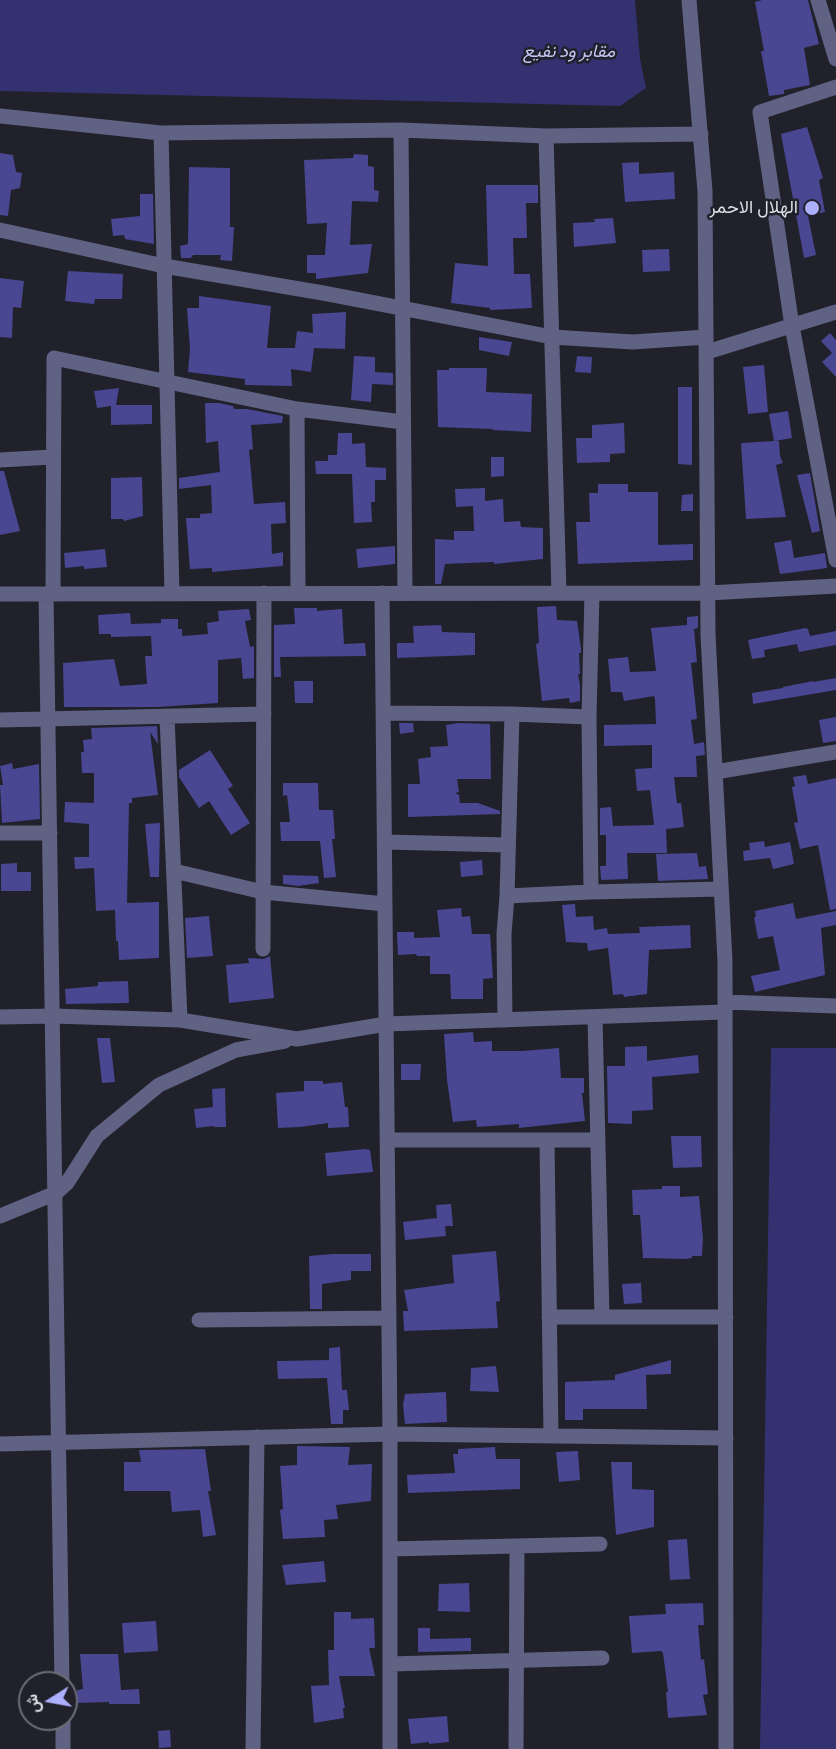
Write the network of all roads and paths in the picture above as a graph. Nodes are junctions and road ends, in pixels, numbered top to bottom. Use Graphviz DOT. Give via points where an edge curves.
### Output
graph roads {
  1 [pos="688,0"];
  2 [pos="818,0"];
  3 [pos="836,59"];
  4 [pos="836,87"];
  5 [pos="0,116"];
  6 [pos="401,130"];
  7 [pos="161,133"];
  8 [pos="701,134"];
  9 [pos="546,136"];
  10 [pos="0,230"];
  11 [pos="164,267"];
  12 [pos="402,308"];
  13 [pos="836,312"];
  14 [pos="792,326"];
  15 [pos="552,337"];
  16 [pos="707,344"];
  17 [pos="167,381"];
  18 [pos="297,409"];
  19 [pos="403,422"];
  20 [pos="52,457"];
  21 [pos="0,460"];
  22 [pos="834,535"];
  23 [pos="836,560"];
  24 [pos="836,586"];
  25 [pos="264,593"];
  26 [pos="382,593"];
  27 [pos="405,593"];
  28 [pos="559,593"];
  29 [pos="592,593"];
  30 [pos="708,593"];
  31 [pos="0,594"];
  32 [pos="50,594"];
  33 [pos="172,594"];
  34 [pos="297,594"];
  35 [pos="383,713"];
  36 [pos="264,714"];
  37 [pos="512,714"];
  38 [pos="167,717"];
  39 [pos="589,717"];
  40 [pos="0,720"];
  41 [pos="48,720"];
  42 [pos="836,752"];
  43 [pos="716,772"];
  44 [pos="0,833"];
  45 [pos="50,833"];
  46 [pos="385,842"];
  47 [pos="508,845"];
  48 [pos="174,871"];
  49 [pos="721,889"];
  50 [pos="263,892"];
  51 [pos="591,892"];
  52 [pos="507,896"];
  53 [pos="385,904"];
  54 [pos="263,949"];
  55 [pos="836,1006"];
  56 [pos="725,1007"];
  57 [pos="52,1016"];
  58 [pos="0,1017"];
  59 [pos="595,1017"];
  60 [pos="180,1020"];
  61 [pos="505,1020"];
  62 [pos="386,1024"];
  63 [pos="297,1038"];
  64 [pos="387,1140"];
  65 [pos="547,1140"];
  66 [pos="598,1140"];
  67 [pos="56,1192"];
  68 [pos="0,1216"];
  69 [pos="549,1317"];
  70 [pos="602,1317"];
  71 [pos="726,1317"];
  72 [pos="389,1318"];
  73 [pos="199,1320"];
  74 [pos="390,1434"];
  75 [pos="550,1436"];
  76 [pos="258,1437"];
  77 [pos="726,1438"];
  78 [pos="60,1442"];
  79 [pos="0,1444"];
  80 [pos="600,1544"];
  81 [pos="517,1546"];
  82 [pos="390,1550"];
  83 [pos="602,1658"];
  84 [pos="516,1660"];
  85 [pos="390,1664"];
  86 [pos="62,1671"];
  87 [pos="63,1731"];
  88 [pos="63,1749"];
  89 [pos="253,1749"];
  90 [pos="390,1749"];
  91 [pos="516,1749"];
  92 [pos="726,1749"];
  1 -- 8 [label="street"];
  2 -- 3 [label="street"];
  4 -- 14 [label="street" via="759,112"];
  5 -- 7 [label="street"];
  6 -- 7 [label="street"];
  6 -- 9 [label="street"];
  6 -- 12 [label="street"];
  7 -- 11 [label="street"];
  8 -- 9 [label="street"];
  8 -- 16 [label="street"];
  9 -- 15 [label="street"];
  10 -- 11 [label="street"];
  11 -- 12 [label="street"];
  11 -- 17 [label="street"];
  12 -- 15 [label="street"];
  12 -- 19 [label="street"];
  13 -- 14 [label="street"];
  14 -- 16 [label="street"];
  14 -- 22 [label="street"];
  15 -- 16 [label="street"];
  15 -- 28 [label="street"];
  16 -- 30 [label="street"];
  17 -- 18 [label="street"];
  17 -- 20 [label="street" via="54,358"];
  17 -- 33 [label="street"];
  18 -- 19 [label="street"];
  18 -- 34 [label="street"];
  19 -- 27 [label="street"];
  20 -- 21 [label="street"];
  20 -- 32 [label="street"];
  22 -- 23 [label="street"];
  24 -- 30 [label="street"];
  25 -- 33 [label="street"];
  25 -- 34 [label="street"];
  25 -- 36 [label="street"];
  26 -- 27 [label="street"];
  26 -- 34 [label="street"];
  26 -- 35 [label="street"];
  27 -- 28 [label="street"];
  28 -- 29 [label="street"];
  29 -- 30 [label="street"];
  29 -- 39 [label="street"];
  30 -- 43 [label="street"];
  31 -- 32 [label="street"];
  32 -- 33 [label="street"];
  32 -- 41 [label="street"];
  35 -- 37 [label="street"];
  35 -- 46 [label="street"];
  36 -- 38 [label="street"];
  36 -- 50 [label="street"];
  37 -- 39 [label="street"];
  37 -- 47 [label="street"];
  38 -- 41 [label="street"];
  38 -- 48 [label="street"];
  39 -- 51 [label="street"];
  40 -- 41 [label="street"];
  41 -- 45 [label="street"];
  42 -- 43 [label="street"];
  43 -- 49 [label="street"];
  44 -- 45 [label="street"];
  45 -- 57 [label="street"];
  46 -- 47 [label="street"];
  46 -- 53 [label="street"];
  47 -- 52 [label="street"];
  48 -- 50 [label="street"];
  48 -- 60 [label="street"];
  49 -- 51 [label="street"];
  49 -- 56 [label="street"];
  50 -- 53 [label="street"];
  50 -- 54 [label="street"];
  51 -- 52 [label="street"];
  52 -- 61 [label="street"];
  53 -- 62 [label="street"];
  55 -- 56 [label="street"];
  56 -- 59 [label="street"];
  56 -- 71 [label="street"];
  57 -- 58 [label="street"];
  57 -- 60 [label="street"];
  57 -- 67 [label="street"];
  59 -- 61 [label="street"];
  59 -- 66 [label="street"];
  60 -- 63 [label="street"];
  61 -- 62 [label="street"];
  62 -- 63 [label="street"];
  62 -- 64 [label="street"];
  63 -- 67 [label="street" via="236,1050 159,1085 97,1136 67,1183"];
  64 -- 65 [label="street"];
  64 -- 72 [label="street"];
  65 -- 66 [label="street"];
  65 -- 69 [label="street"];
  66 -- 70 [label="street"];
  67 -- 68 [label="street"];
  67 -- 78 [label="street"];
  69 -- 70 [label="street"];
  69 -- 75 [label="street"];
  70 -- 71 [label="street"];
  71 -- 77 [label="street"];
  72 -- 73 [label="street"];
  72 -- 74 [label="street"];
  74 -- 75 [label="street"];
  74 -- 76 [label="street"];
  74 -- 82 [label="street"];
  75 -- 77 [label="street"];
  76 -- 78 [label="street"];
  76 -- 89 [label="street"];
  77 -- 92 [label="street"];
  78 -- 79 [label="street"];
  78 -- 86 [label="street"];
  80 -- 81 [label="street"];
  81 -- 82 [label="street"];
  81 -- 84 [label="street"];
  82 -- 85 [label="street"];
  83 -- 84 [label="street"];
  84 -- 85 [label="street"];
  84 -- 91 [label="street"];
  85 -- 90 [label="street"];
  87 -- 88 [label="street"];
}
